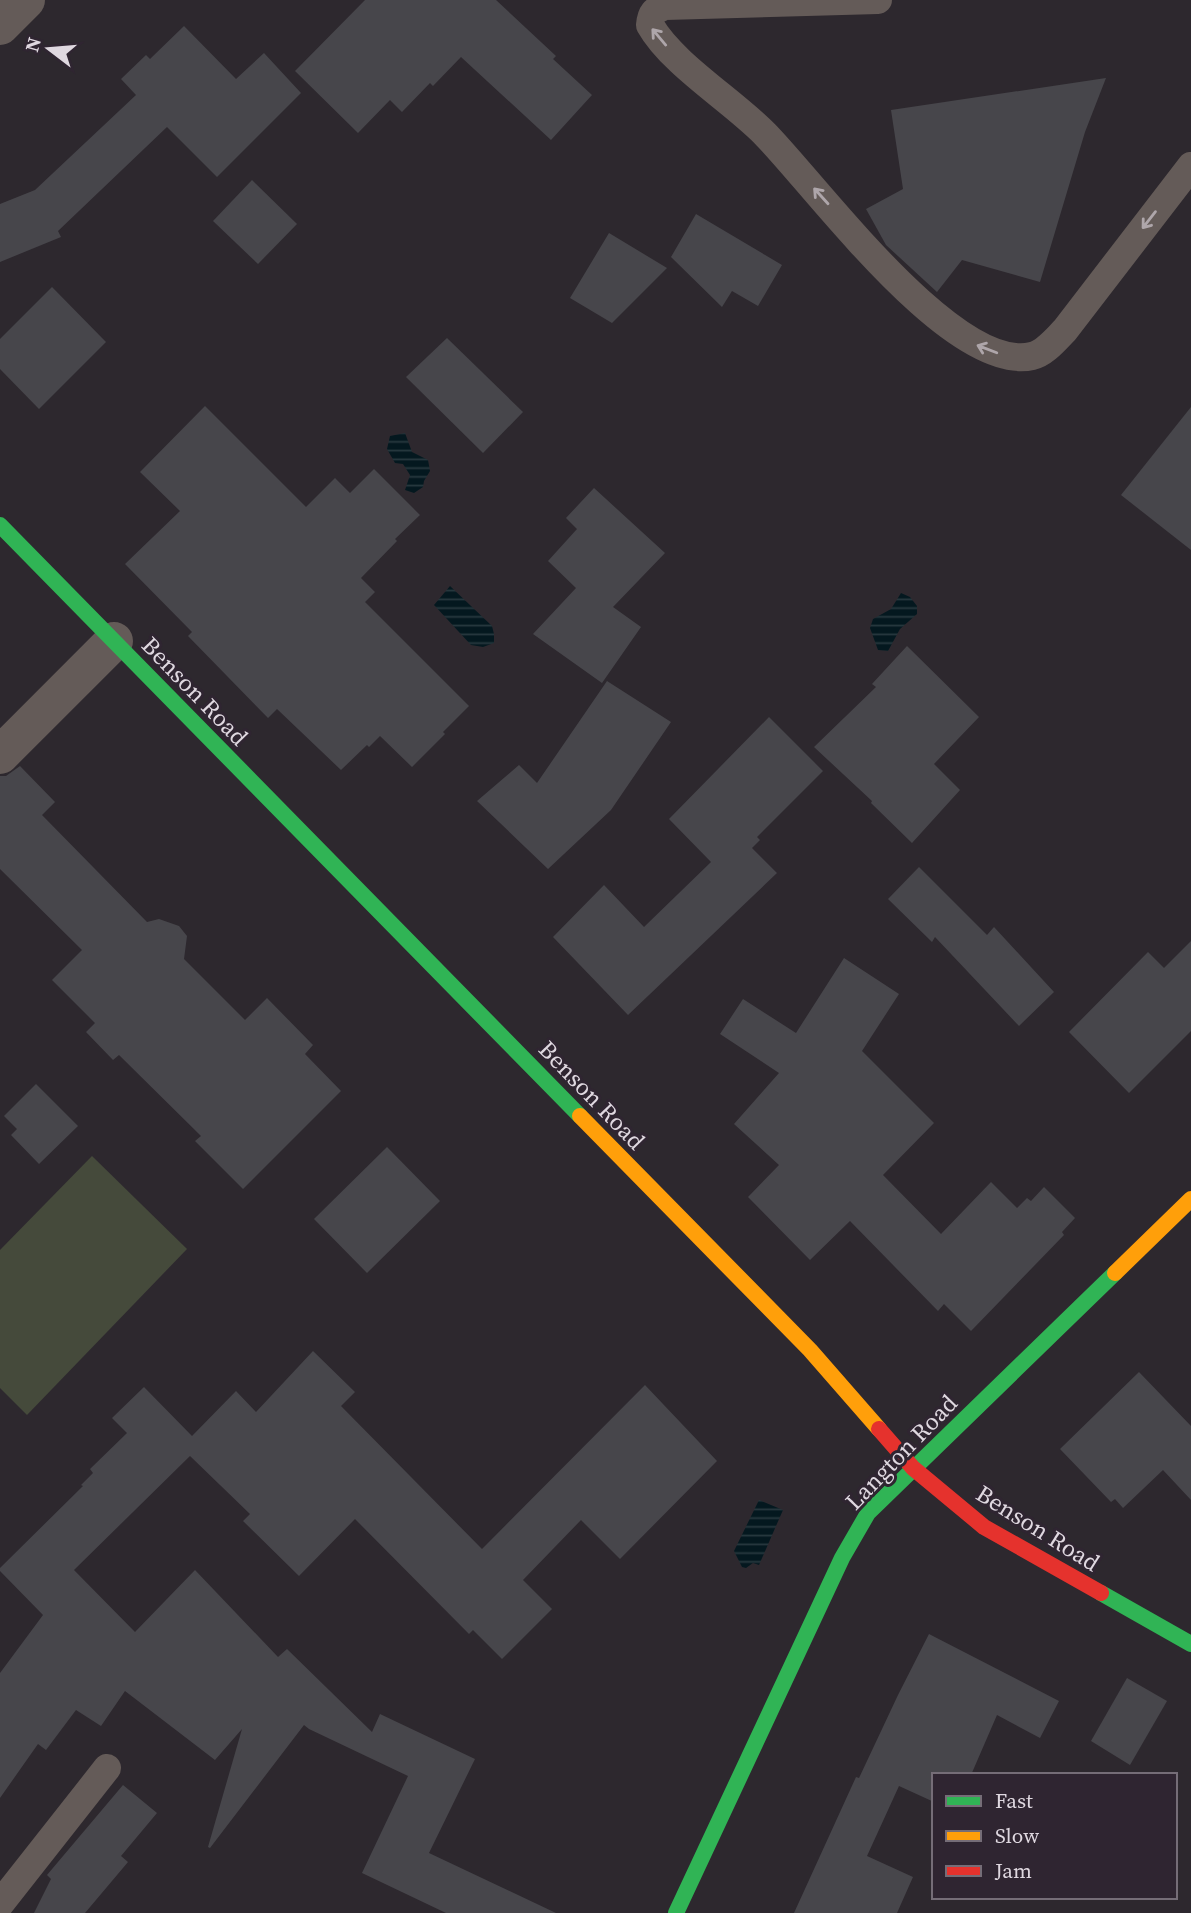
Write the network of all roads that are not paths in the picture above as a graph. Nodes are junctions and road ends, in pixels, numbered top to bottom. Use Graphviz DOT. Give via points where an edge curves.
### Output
graph roads {
  1 [pos="26,0"];
  2 [pos="878,0"];
  3 [pos="0,26"];
  4 [pos="1191,166"];
  5 [pos="0,525"];
  6 [pos="114,641"];
  7 [pos="0,755"];
  8 [pos="1191,1199"];
  9 [pos="913,1468"];
  10 [pos="1191,1644"];
  11 [pos="107,1768"];
  12 [pos="0,1904"];
  13 [pos="676,1913"];
  1 -- 3 [label="street"];
  4 -- 2 [label="lane, one-way" via="1048,347 1033,356 984,349 953,331 893,277 773,141 668,48 650,24 655,10 665,6"];
  5 -- 6 [label="street, Benson Road"];
  6 -- 7 [label="street"];
  6 -- 9 [label="street, Benson Road" via="810,1350"];
  8 -- 9 [label="street, Langton Road"];
  9 -- 10 [label="street, Benson Road" via="984,1527"];
  9 -- 13 [label="street, Langton Road" via="868,1513 842,1558"];
  11 -- 12 [label="lane"];
}
